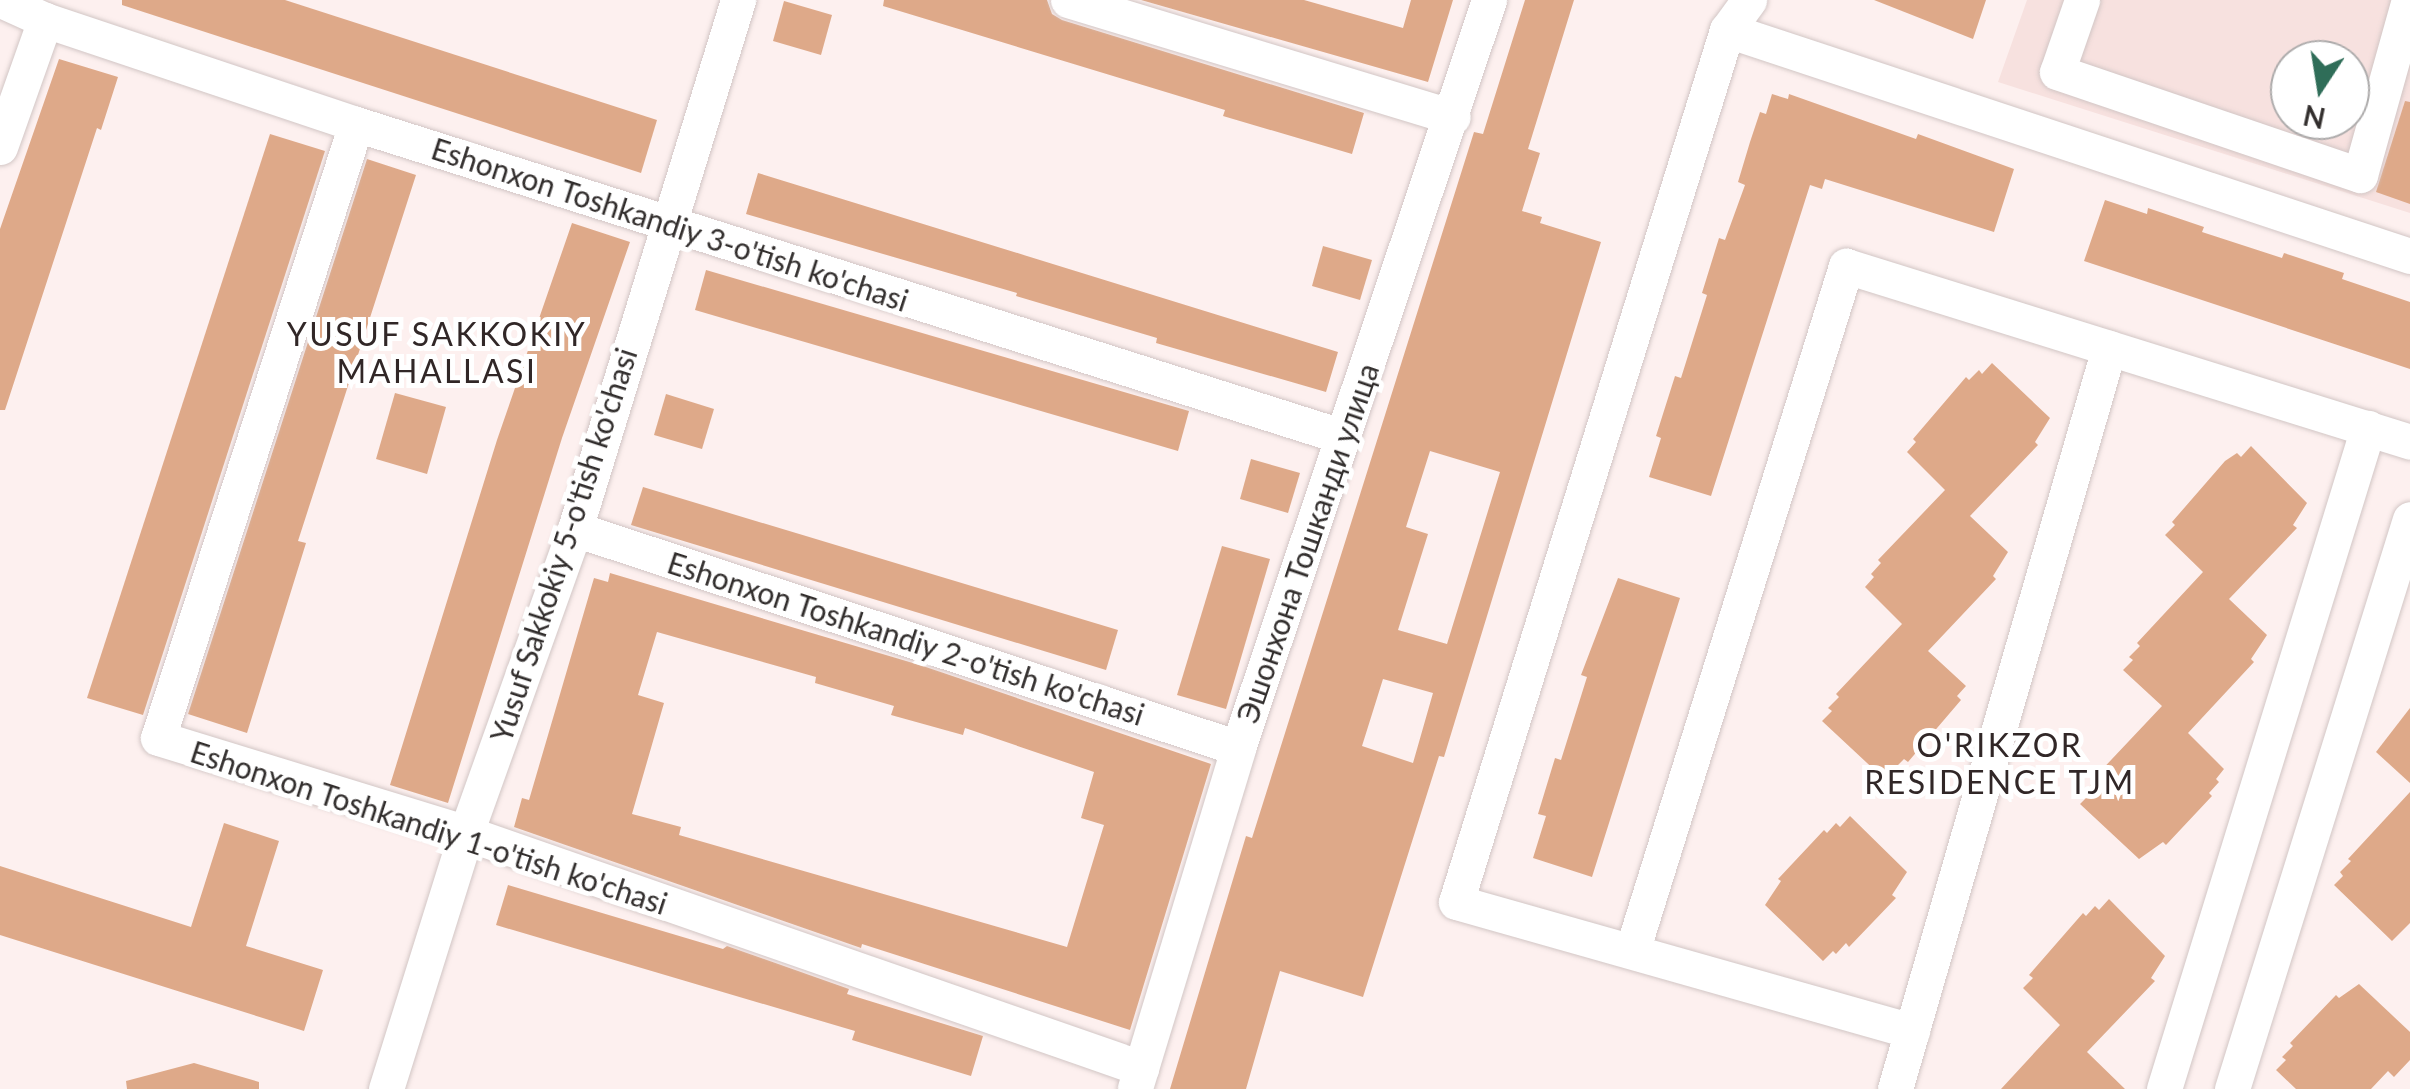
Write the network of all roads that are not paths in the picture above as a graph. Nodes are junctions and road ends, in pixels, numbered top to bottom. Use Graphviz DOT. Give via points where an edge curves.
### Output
graph roads {
  1 [pos="0,0"];
  2 [pos="738,0"];
  3 [pos="1068,0"];
  4 [pos="1489,0"];
  5 [pos="1750,0"];
  6 [pos="2082,0"];
  7 [pos="2409,0"];
  8 [pos="44,20"];
  9 [pos="1727,30"];
  10 [pos="1453,117"];
  11 [pos="356,124"];
  12 [pos="0,147"];
  13 [pos="666,224"];
  14 [pos="2410,256"];
  15 [pos="2109,348"];
  16 [pos="2368,428"];
  17 [pos="1344,437"];
  18 [pos="2410,442"];
  19 [pos="2410,519"];
  20 [pos="574,528"];
  21 [pos="1238,748"];
  22 [pos="466,833"];
  23 [pos="1632,951"];
  24 [pos="1912,1030"];
  25 [pos="1137,1078"];
  26 [pos="386,1089"];
  27 [pos="1895,1089"];
  28 [pos="2164,1089"];
  29 [pos="2232,1089"];
  1 -- 8 [label="street, Eshonxon Toshkandiy 3-o'tish ko'chasi"];
  2 -- 13 [label="street, Yusuf Sakkokiy 5-o'tish ko'chasi"];
  3 -- 10 [label="street"];
  4 -- 10 [label="street, Эшонхона Тошканди улица"];
  5 -- 9 [label="street"];
  6 -- 7 [label="street" via="2057,72 2360,175"];
  8 -- 11 [label="street, Eshonxon Toshkandiy 3-o'tish ko'chasi"];
  8 -- 12 [label="street"];
  9 -- 14 [label="street"];
  9 -- 23 [label="street" via="1456,902"];
  10 -- 17 [label="street, Эшонхона Тошканди улица"];
  11 -- 13 [label="street, Eshonxon Toshkandiy 3-o'tish ko'chasi"];
  11 -- 22 [label="street, Eshonxon Toshkandiy 1-o'tish ko'chasi" via="158,738"];
  13 -- 17 [label="street, Eshonxon Toshkandiy 3-o'tish ko'chasi"];
  13 -- 20 [label="street, Yusuf Sakkokiy 5-o'tish ko'chasi"];
  15 -- 16 [label="street"];
  15 -- 23 [label="street" via="1846,266"];
  15 -- 24 [label="street"];
  16 -- 18 [label="street"];
  16 -- 28 [label="street"];
  17 -- 21 [label="street, Эшонхона Тошканди улица"];
  19 -- 29 [label="street"];
  20 -- 21 [label="street, Eshonxon Toshkandiy 2-o'tish ko'chasi"];
  20 -- 22 [label="street, Yusuf Sakkokiy 5-o'tish ko'chasi"];
  21 -- 25 [label="street, Эшонхона Тошканди улица"];
  22 -- 25 [label="street, Eshonxon Toshkandiy 1-o'tish ko'chasi"];
  22 -- 26 [label="street, Yusuf Sakkokiy 5-o'tish ko'chasi"];
  23 -- 24 [label="street"];
  24 -- 27 [label="street"];
}
